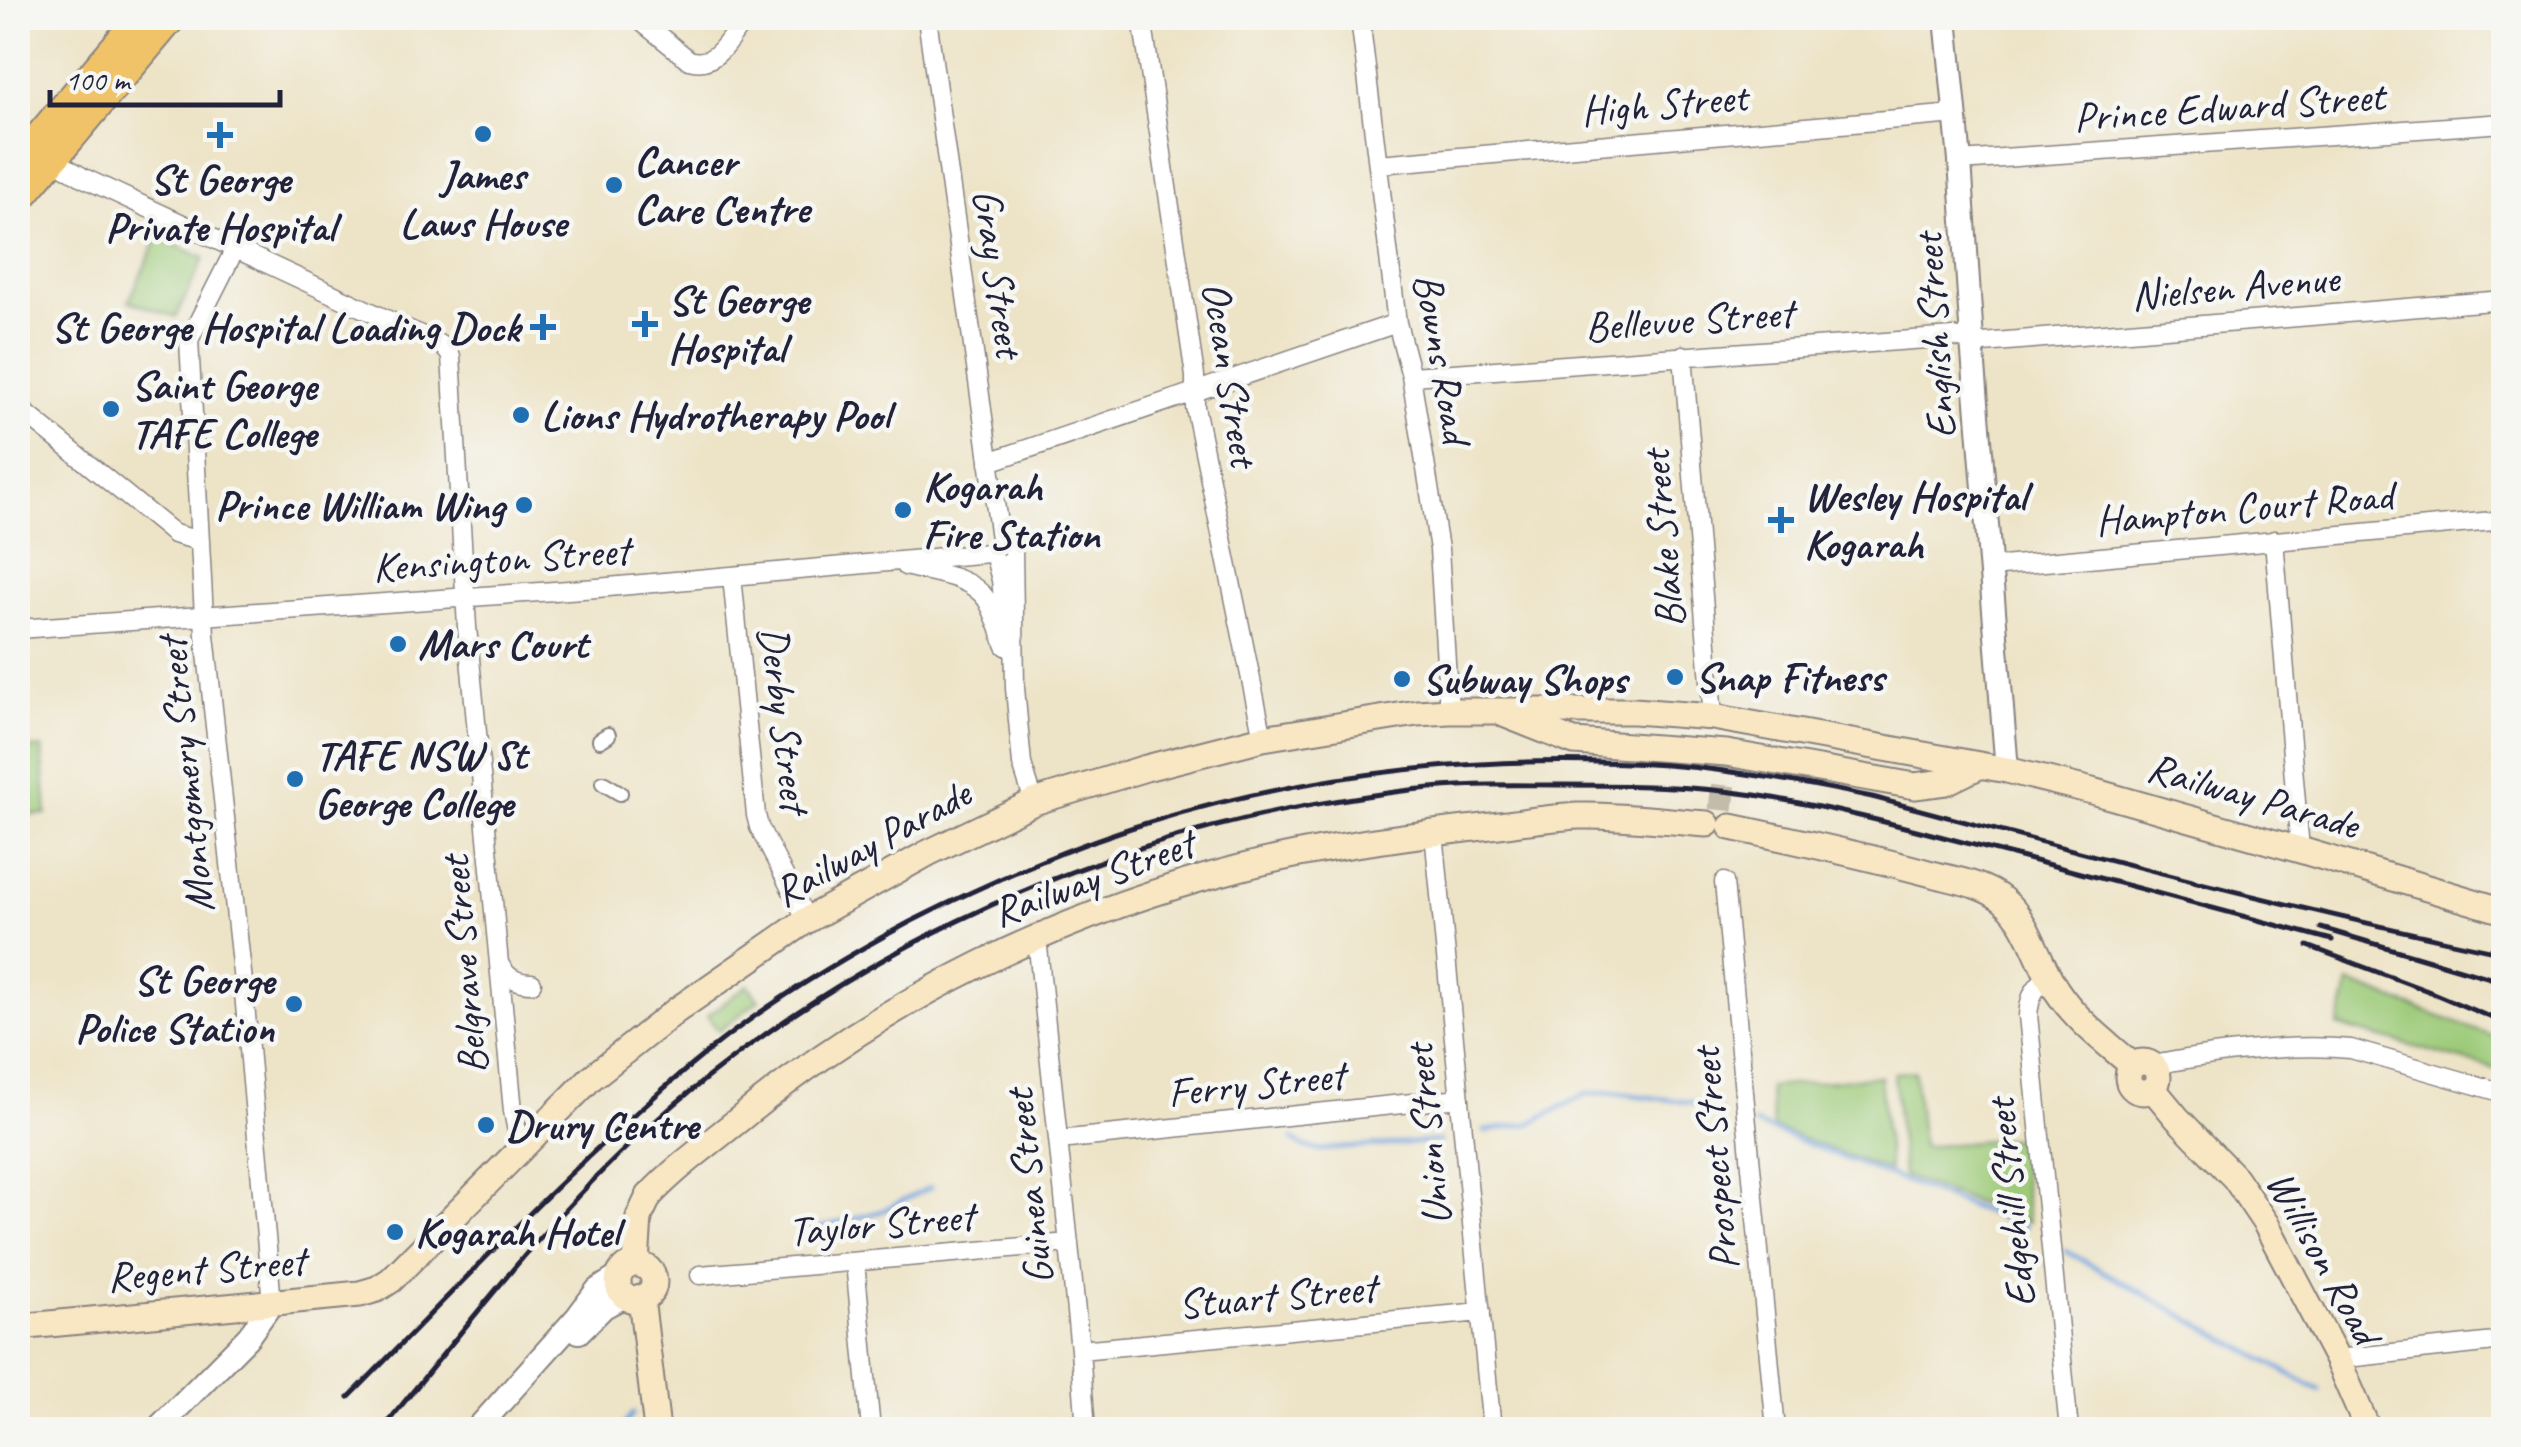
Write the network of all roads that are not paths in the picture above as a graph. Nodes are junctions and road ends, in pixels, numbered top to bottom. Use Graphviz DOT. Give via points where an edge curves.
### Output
graph roads {
  1 [pos="141,18"];
  2 [pos="170,18"];
  3 [pos="636,18"];
  4 [pos="745,18"];
  5 [pos="927,18"];
  6 [pos="1142,18"];
  7 [pos="1360,18"];
  8 [pos="1946,18"];
  9 [pos="1956,114"];
  10 [pos="2504,122"];
  11 [pos="35,154"];
  12 [pos="1960,161"];
  13 [pos="1379,164"];
  14 [pos="18,199"];
  15 [pos="235,248"];
  16 [pos="2504,300"];
  17 [pos="1397,323"];
  18 [pos="1972,341"];
  19 [pos="1683,355"];
  20 [pos="1411,376"];
  21 [pos="1195,392"];
  22 [pos="18,407"];
  23 [pos="989,462"];
  24 [pos="2504,520"];
  25 [pos="2274,540"];
  26 [pos="200,541"];
  27 [pos="999,550"];
  28 [pos="889,562"];
  29 [pos="1990,567"];
  30 [pos="732,576"];
  31 [pos="467,598"];
  32 [pos="204,615"];
  33 [pos="18,629"];
  34 [pos="1006,646"];
  35 [pos="1015,688"];
  36 [pos="1565,710"];
  37 [pos="1449,711"];
  38 [pos="1498,711"];
  39 [pos="1712,718"];
  40 [pos="1263,738"];
  41 [pos="1588,743"];
  42 [pos="1979,766"];
  43 [pos="2007,770"];
  44 [pos="603,784"];
  45 [pos="620,793"];
  46 [pos="1034,802"];
  47 [pos="1434,833"];
  48 [pos="2300,850"];
  49 [pos="1724,882"];
  50 [pos="2504,911"];
  51 [pos="807,920"];
  52 [pos="1037,938"];
  53 [pos="499,962"];
  54 [pos="2048,976"];
  55 [pos="532,983"];
  56 [pos="2146,1073"];
  57 [pos="2504,1094"];
  58 [pos="1460,1098"];
  59 [pos="1059,1140"];
  60 [pos="520,1147"];
  61 [pos="1069,1243"];
  62 [pos="856,1262"];
  63 [pos="397,1274"];
  64 [pos="700,1275"];
  65 [pos="630,1284"];
  66 [pos="272,1303"];
  67 [pos="1481,1312"];
  68 [pos="18,1328"];
  69 [pos="2504,1341"];
  70 [pos="1080,1350"];
  71 [pos="2337,1359"];
  72 [pos="156,1430"];
  73 [pos="476,1430"];
  74 [pos="488,1430"];
  75 [pos="657,1430"];
  76 [pos="871,1430"];
  77 [pos="1086,1430"];
  78 [pos="1492,1430"];
  79 [pos="1776,1430"];
  80 [pos="2069,1430"];
  81 [pos="2368,1430"];
  1 -- 11 [label="highway"];
  2 -- 11 [label="highway"];
  3 -- 4 [label="street" via="700,63 718,54"];
  5 -- 23 [label="street, Gray Street"];
  6 -- 21 [label="street, Ocean Street"];
  7 -- 13 [label="street, Bowns Road"];
  8 -- 9 [label="street, English Street"];
  9 -- 12 [label="street, English Street"];
  9 -- 13 [label="street, High Street"];
  10 -- 12 [label="street, Prince Edward Street"];
  11 -- 14 [label="highway"];
  11 -- 15 [label="street"];
  12 -- 18 [label="street, English Street"];
  13 -- 17 [label="street, Bowns Road"];
  15 -- 26 [label="street, Montgomery Street" via="189,340"];
  15 -- 31 [label="street, Belgrave Street" via="431,340 451,356"];
  16 -- 18 [label="street, Nielsen Avenue"];
  17 -- 20 [label="street, Bowns Road"];
  17 -- 21 [label="street"];
  18 -- 19 [label="street, Bellevue Street" via="1954,336"];
  18 -- 29 [label="street, English Street"];
  19 -- 20 [label="street, Bellevue Street"];
  19 -- 39 [label="street, Blake Street"];
  20 -- 37 [label="street, Bowns Road" via="1439,549"];
  21 -- 23 [label="street"];
  21 -- 40 [label="street, Ocean Street"];
  22 -- 26 [label="street" via="174,534"];
  23 -- 27 [label="street, Gray Street"];
  24 -- 25 [label="street, Hampton Court Road"];
  25 -- 29 [label="street, Hampton Court Road"];
  25 -- 48 [label="street"];
  26 -- 32 [label="street, Montgomery Street"];
  27 -- 28 [label="street, Kensington Street"];
  27 -- 34 [label="street, Gray Street"];
  27 -- 35 [label="street, Gray Street"];
  28 -- 30 [label="street, Kensington Street"];
  28 -- 34 [label="street" via="975,588 989,603"];
  29 -- 43 [label="street, English Street"];
  30 -- 31 [label="street, Kensington Street"];
  30 -- 51 [label="street, Derby Street" via="756,815"];
  31 -- 32 [label="street, Kensington Street"];
  31 -- 53 [label="street, Belgrave Street"];
  32 -- 33 [label="street, Kensington Street"];
  32 -- 66 [label="street, Montgomery Street"];
  34 -- 35 [label="street, Gray Street"];
  35 -- 46 [label="street, Gray Street" via="1022,764"];
  36 -- 38 [label="main road, Railway Parade"];
  36 -- 39 [label="main road, Railway Parade"];
  36 -- 41 [label="main road" via="1566,731"];
  37 -- 38 [label="main road, Railway Parade"];
  37 -- 40 [label="main road, Railway Parade"];
  38 -- 41 [label="main road, Railway Parade"];
  39 -- 42 [label="main road, Railway Parade"];
  40 -- 46 [label="main road, Railway Parade"];
  41 -- 42 [label="main road, Railway Parade" via="1914,786 1946,782"];
  42 -- 43 [label="main road, Railway Parade"];
  43 -- 48 [label="main road, Railway Parade"];
  44 -- 45 [label="street"];
  46 -- 51 [label="main road, Railway Parade"];
  47 -- 52 [label="main road, Railway Street" via="1228,871"];
  47 -- 54 [label="main road, Railway Street" via="1579,816 1720,819 1982,888 2016,914"];
  47 -- 58 [label="street, Union Street"];
  48 -- 50 [label="main road, Railway Parade"];
  49 -- 79 [label="street, Prospect Street"];
  51 -- 60 [label="main road, Railway Parade" via="615,1057"];
  52 -- 59 [label="street, Guinea Street"];
  52 -- 65 [label="main road, Railway Street" via="857,1032 648,1196"];
  53 -- 55 [label="street" via="514,980"];
  53 -- 60 [label="street, Belgrave Street"];
  54 -- 56 [label="main road, Railway Street" via="2087,1025"];
  54 -- 80 [label="street, Edgehill Street" via="2035,987 2028,1015"];
  56 -- 57 [label="street" via="2224,1054 2325,1046"];
  56 -- 71 [label="main road, Willison Road" via="2266,1224"];
  58 -- 59 [label="street, Ferry Street"];
  58 -- 67 [label="street, Union Street"];
  59 -- 61 [label="street, Guinea Street"];
  60 -- 63 [label="main road, Railway Parade"];
  61 -- 62 [label="street, Taylor Street"];
  61 -- 70 [label="street, Guinea Street"];
  62 -- 64 [label="street, Taylor Street"];
  62 -- 76 [label="street"];
  63 -- 66 [label="main road, Regent Street" via="360,1294"];
  65 -- 73 [label="street" via="596,1290"];
  65 -- 74 [label="street"];
  65 -- 75 [label="main road, Railway Street"];
  66 -- 68 [label="main road, Regent Street"];
  66 -- 72 [label="street" via="248,1337"];
  67 -- 70 [label="street, Stuart Street"];
  67 -- 78 [label="street, Union Street"];
  69 -- 71 [label="street"];
  70 -- 77 [label="street, Guinea Street"];
  71 -- 81 [label="main road, Willison Road"];
}
